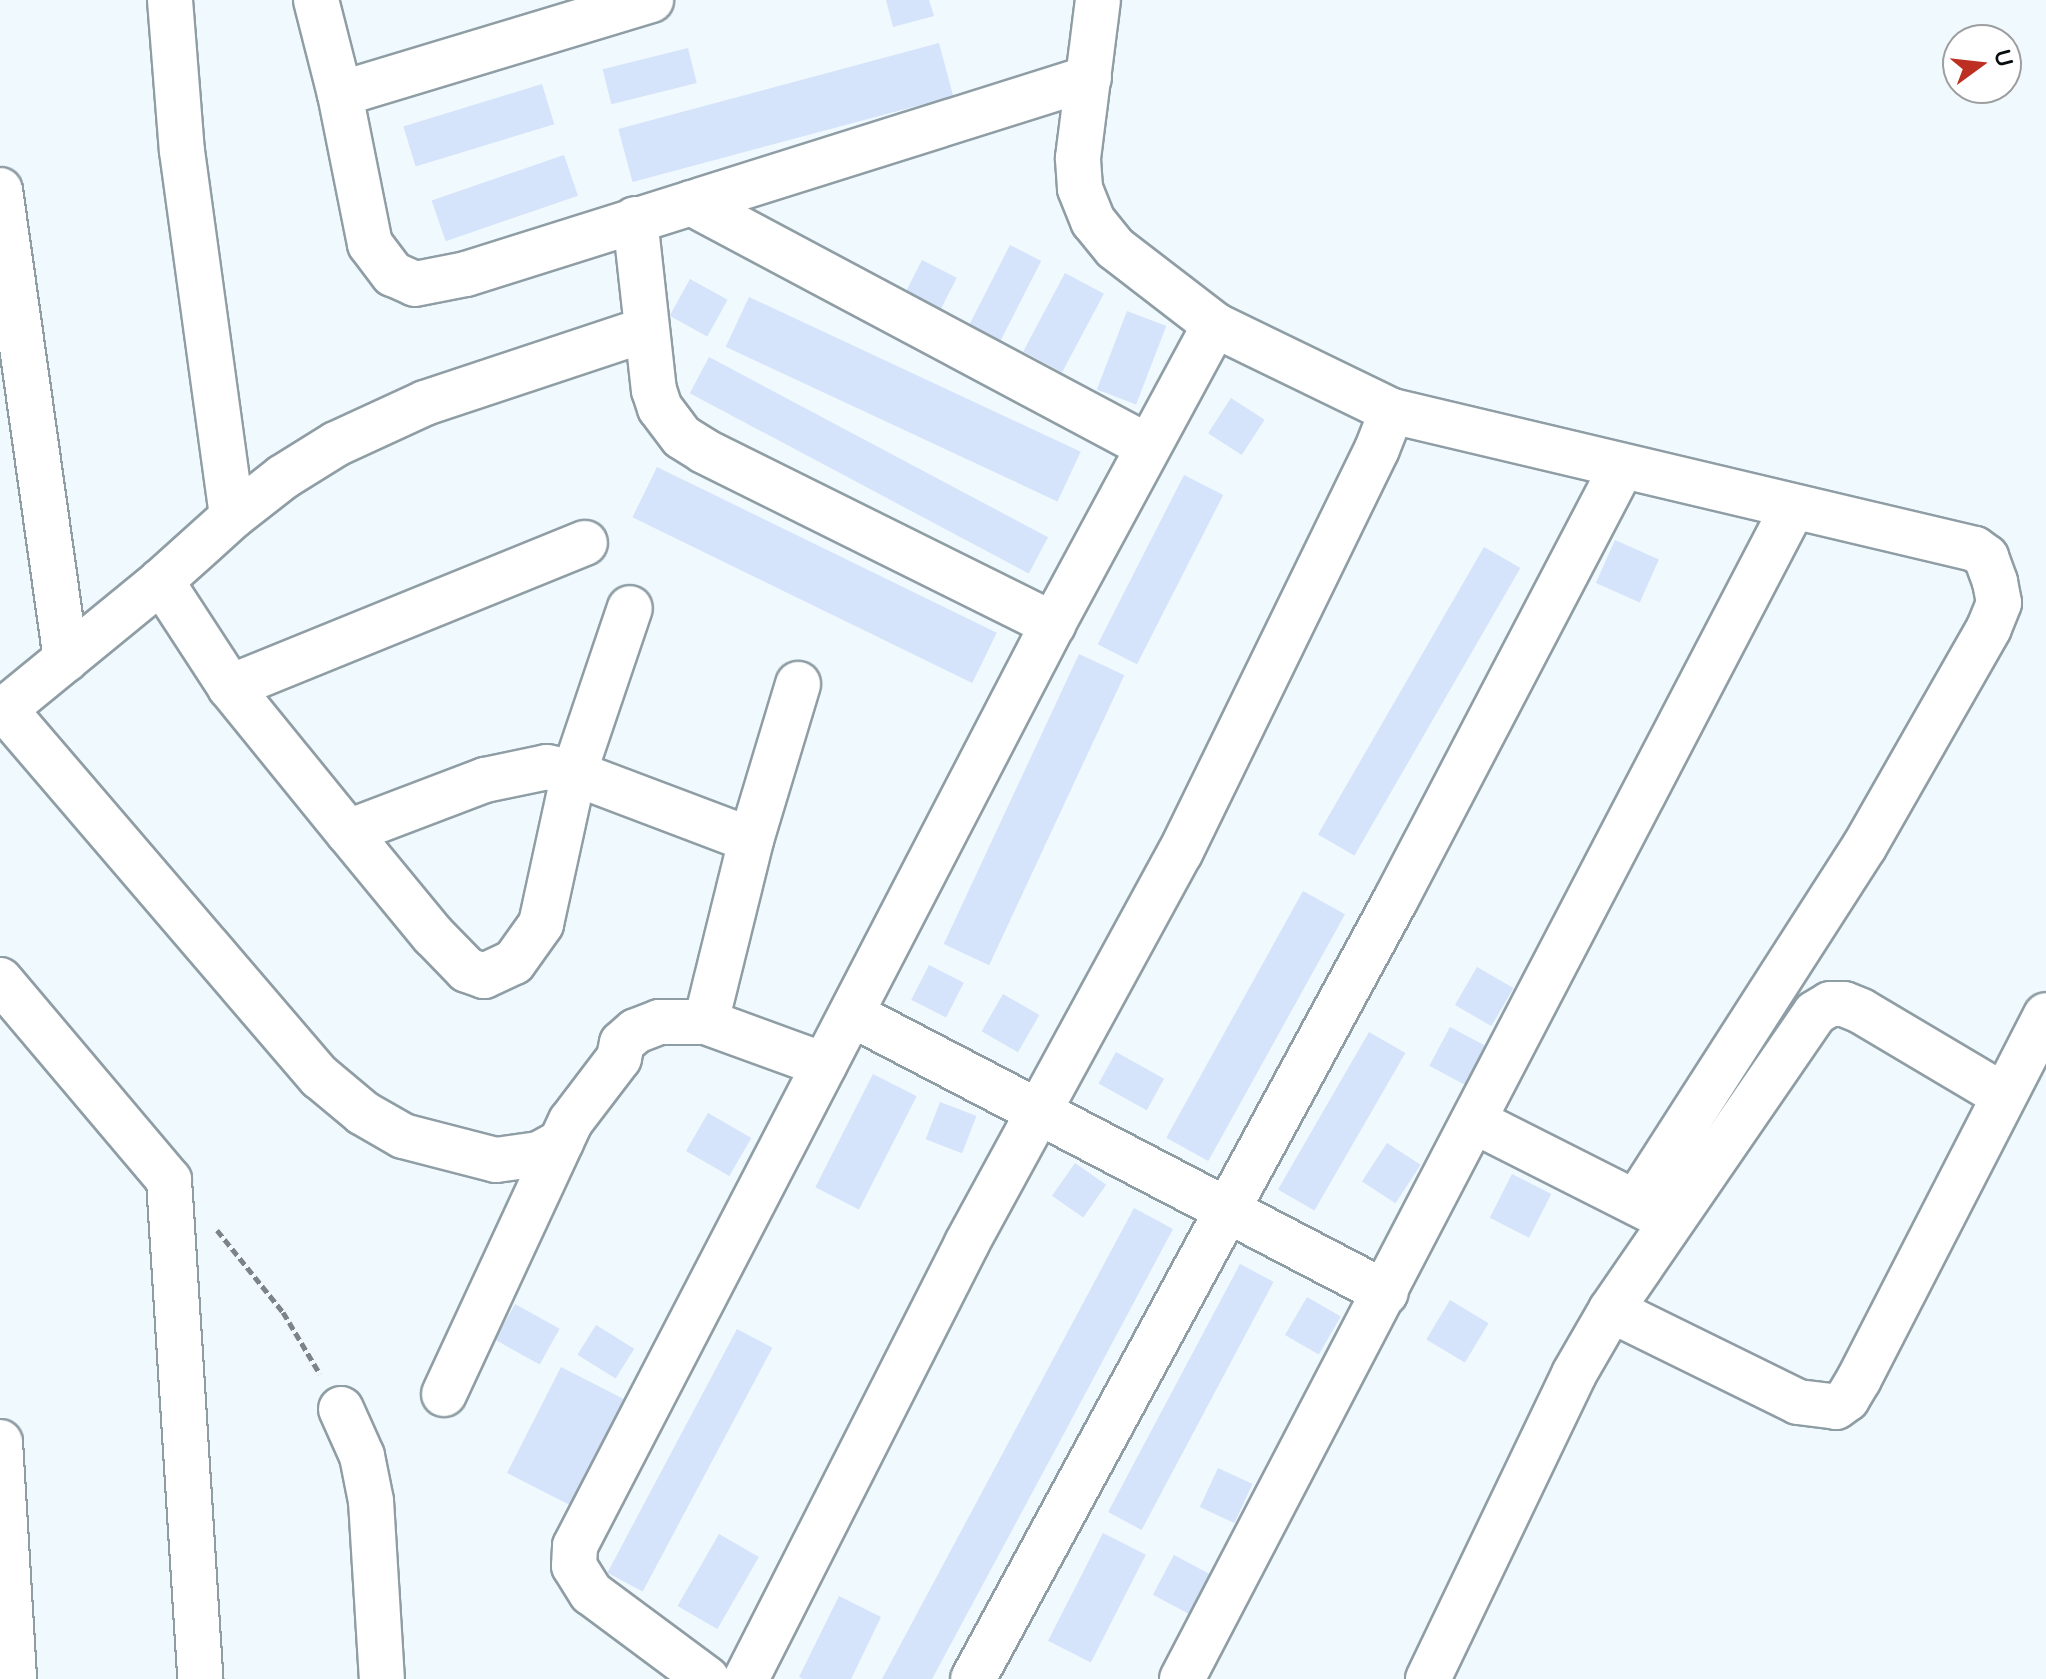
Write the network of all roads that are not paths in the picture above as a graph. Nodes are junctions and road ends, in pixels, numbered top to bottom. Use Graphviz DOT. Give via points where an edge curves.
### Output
graph roads {
  1 [pos="170,0"];
  2 [pos="316,0"];
  3 [pos="651,0"];
  4 [pos="1098,0"];
  5 [pos="1089,78"];
  6 [pos="340,94"];
  7 [pos="0,190"];
  8 [pos="691,203"];
  9 [pos="635,219"];
  10 [pos="1215,325"];
  11 [pos="645,330"];
  12 [pos="1392,411"];
  13 [pos="1147,446"];
  14 [pos="1622,467"];
  15 [pos="1792,509"];
  16 [pos="232,517"];
  17 [pos="585,543"];
  18 [pos="161,581"];
  19 [pos="630,608"];
  20 [pos="1053,624"];
  21 [pos="66,659"];
  22 [pos="798,684"];
  23 [pos="230,687"];
  24 [pos="2,712"];
  25 [pos="574,773"];
  26 [pos="348,832"];
  27 [pos="751,840"];
  28 [pos="0,980"];
  29 [pos="851,1014"];
  30 [pos="2046,1015"];
  31 [pos="706,1022"];
  32 [pos="824,1065"];
  33 [pos="2004,1096"];
  34 [pos="1038,1111"];
  35 [pos="1474,1121"];
  36 [pos="561,1142"];
  37 [pos="1227,1211"];
  38 [pos="1653,1211"];
  39 [pos="1386,1293"];
  40 [pos="1611,1310"];
  41 [pos="444,1394"];
  42 [pos="341,1409"];
  43 [pos="0,1442"];
  44 [pos="14,1679"];
  45 [pos="200,1679"];
  46 [pos="382,1679"];
  47 [pos="707,1679"];
  48 [pos="746,1679"];
  49 [pos="973,1679"];
  50 [pos="1182,1679"];
  51 [pos="1428,1679"];
  1 -- 16 [label="street" via="182,151"];
  2 -- 6 [label="street"];
  3 -- 6 [label="street"];
  4 -- 5 [label="street"];
  5 -- 8 [label="street"];
  5 -- 10 [label="street" via="1078,158 1080,188 1093,221 1115,248"];
  6 -- 9 [label="street" via="370,244 393,274 415,284 466,274"];
  7 -- 21 [label="street"];
  8 -- 9 [label="street"];
  8 -- 13 [label="street"];
  9 -- 11 [label="street"];
  10 -- 12 [label="street"];
  10 -- 13 [label="street"];
  11 -- 16 [label="street" via="425,403 336,444"];
  11 -- 20 [label="street" via="657,399 682,437"];
  12 -- 14 [label="street"];
  12 -- 34 [label="street" via="1211,792"];
  13 -- 20 [label="street"];
  14 -- 15 [label="street"];
  14 -- 37 [label="street"];
  15 -- 35 [label="street"];
  15 -- 38 [label="street" via="1975,549 1986,557 1999,603"];
  16 -- 18 [label="street"];
  17 -- 23 [label="street"];
  18 -- 21 [label="street"];
  18 -- 23 [label="street"];
  19 -- 25 [label="street"];
  20 -- 29 [label="street"];
  21 -- 24 [label="street"];
  22 -- 27 [label="street"];
  23 -- 26 [label="street"];
  24 -- 36 [label="street" via="320,1077 363,1113 403,1136 496,1160 528,1157"];
  25 -- 26 [label="street" via="547,767 516,771"];
  25 -- 26 [label="street" via="541,924 514,962 484,976 467,970 433,935"];
  25 -- 27 [label="street"];
  27 -- 31 [label="street"];
  28 -- 45 [label="street" via="169,1180"];
  29 -- 32 [label="street"];
  29 -- 34 [label="street"];
  30 -- 33 [label="street"];
  31 -- 32 [label="street"];
  31 -- 36 [label="street" via="659,1022 636,1031 622,1043 619,1058"];
  32 -- 47 [label="street" via="575,1546 574,1566 591,1593"];
  33 -- 38 [label="street" via="1861,1011 1830,1004 1815,1013"];
  33 -- 40 [label="street" via="1859,1379 1836,1407 1798,1402"];
  34 -- 37 [label="street"];
  34 -- 48 [label="street"];
  35 -- 38 [label="street"];
  35 -- 39 [label="street"];
  36 -- 41 [label="street"];
  37 -- 39 [label="street"];
  37 -- 49 [label="street"];
  38 -- 40 [label="street"];
  39 -- 50 [label="street"];
  40 -- 51 [label="street" via="1574,1374"];
  42 -- 46 [label="street" via="362,1456 371,1501"];
  43 -- 44 [label="street"];
}
